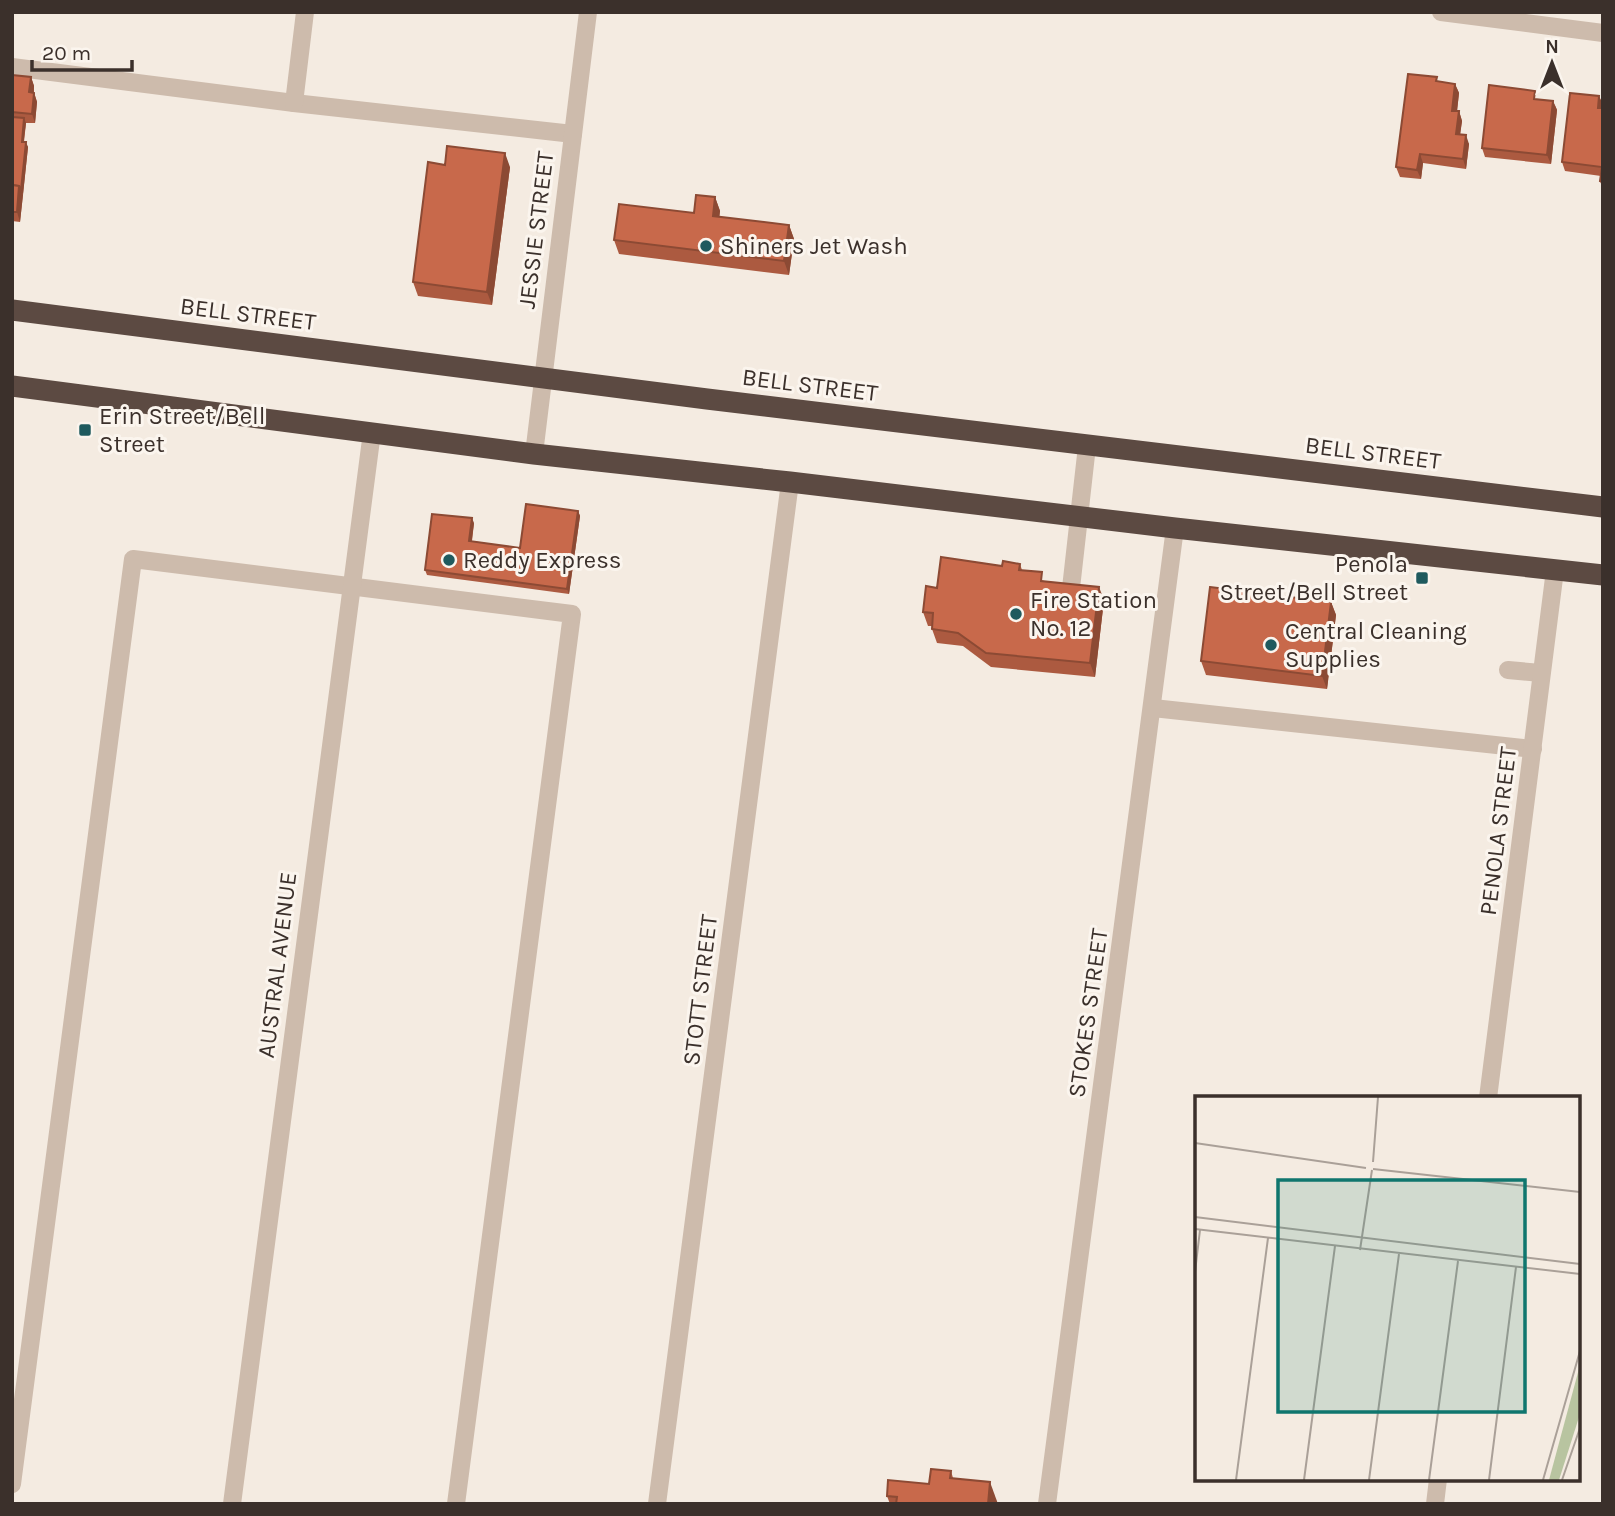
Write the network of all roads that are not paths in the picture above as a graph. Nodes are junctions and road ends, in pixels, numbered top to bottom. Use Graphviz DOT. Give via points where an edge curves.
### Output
graph roads {
  1 [pos="305,12"];
  2 [pos="588,12"];
  3 [pos="1441,12"];
  4 [pos="1603,33"];
  5 [pos="12,67"];
  6 [pos="294,103"];
  7 [pos="573,134"];
  8 [pos="12,310"];
  9 [pos="543,378"];
  10 [pos="12,386"];
  11 [pos="372,432"];
  12 [pos="1087,446"];
  13 [pos="534,454"];
  14 [pos="790,482"];
  15 [pos="1603,507"];
  16 [pos="1079,517"];
  17 [pos="1175,528"];
  18 [pos="1555,570"];
  19 [pos="1603,575"];
  20 [pos="351,585"];
  21 [pos="1069,597"];
  22 [pos="1508,670"];
  23 [pos="1541,673"];
  24 [pos="1153,708"];
  25 [pos="1533,749"];
  26 [pos="1488,1096"];
  27 [pos="1438,1481"];
  28 [pos="12,1484"];
  29 [pos="232,1504"];
  30 [pos="456,1504"];
  31 [pos="657,1504"];
  32 [pos="1047,1504"];
  33 [pos="1435,1504"];
  1 -- 6 [label="street"];
  2 -- 7 [label="street, JESSIE STREET"];
  3 -- 4 [label="street"];
  5 -- 6 [label="street"];
  6 -- 7 [label="street"];
  7 -- 9 [label="street, JESSIE STREET"];
  8 -- 9 [label="highway, BELL STREET"];
  9 -- 12 [label="highway, BELL STREET"];
  9 -- 13 [label="street, JESSIE STREET"];
  10 -- 11 [label="highway"];
  11 -- 13 [label="highway"];
  11 -- 20 [label="street, AUSTRAL AVENUE"];
  12 -- 15 [label="highway, BELL STREET"];
  12 -- 16 [label="street"];
  13 -- 14 [label="highway"];
  14 -- 16 [label="highway"];
  14 -- 31 [label="street, STOTT STREET"];
  16 -- 17 [label="highway"];
  16 -- 21 [label="street"];
  17 -- 18 [label="highway"];
  17 -- 24 [label="street, STOKES STREET"];
  18 -- 19 [label="highway"];
  18 -- 23 [label="street, PENOLA STREET"];
  20 -- 28 [label="street" via="133,559"];
  20 -- 29 [label="street, AUSTRAL AVENUE"];
  20 -- 30 [label="street" via="572,614"];
  22 -- 23 [label="street"];
  23 -- 25 [label="street, PENOLA STREET"];
  24 -- 25 [label="street"];
  24 -- 32 [label="street, STOKES STREET"];
  25 -- 26 [label="street, PENOLA STREET"];
  27 -- 33 [label="street"];
}
